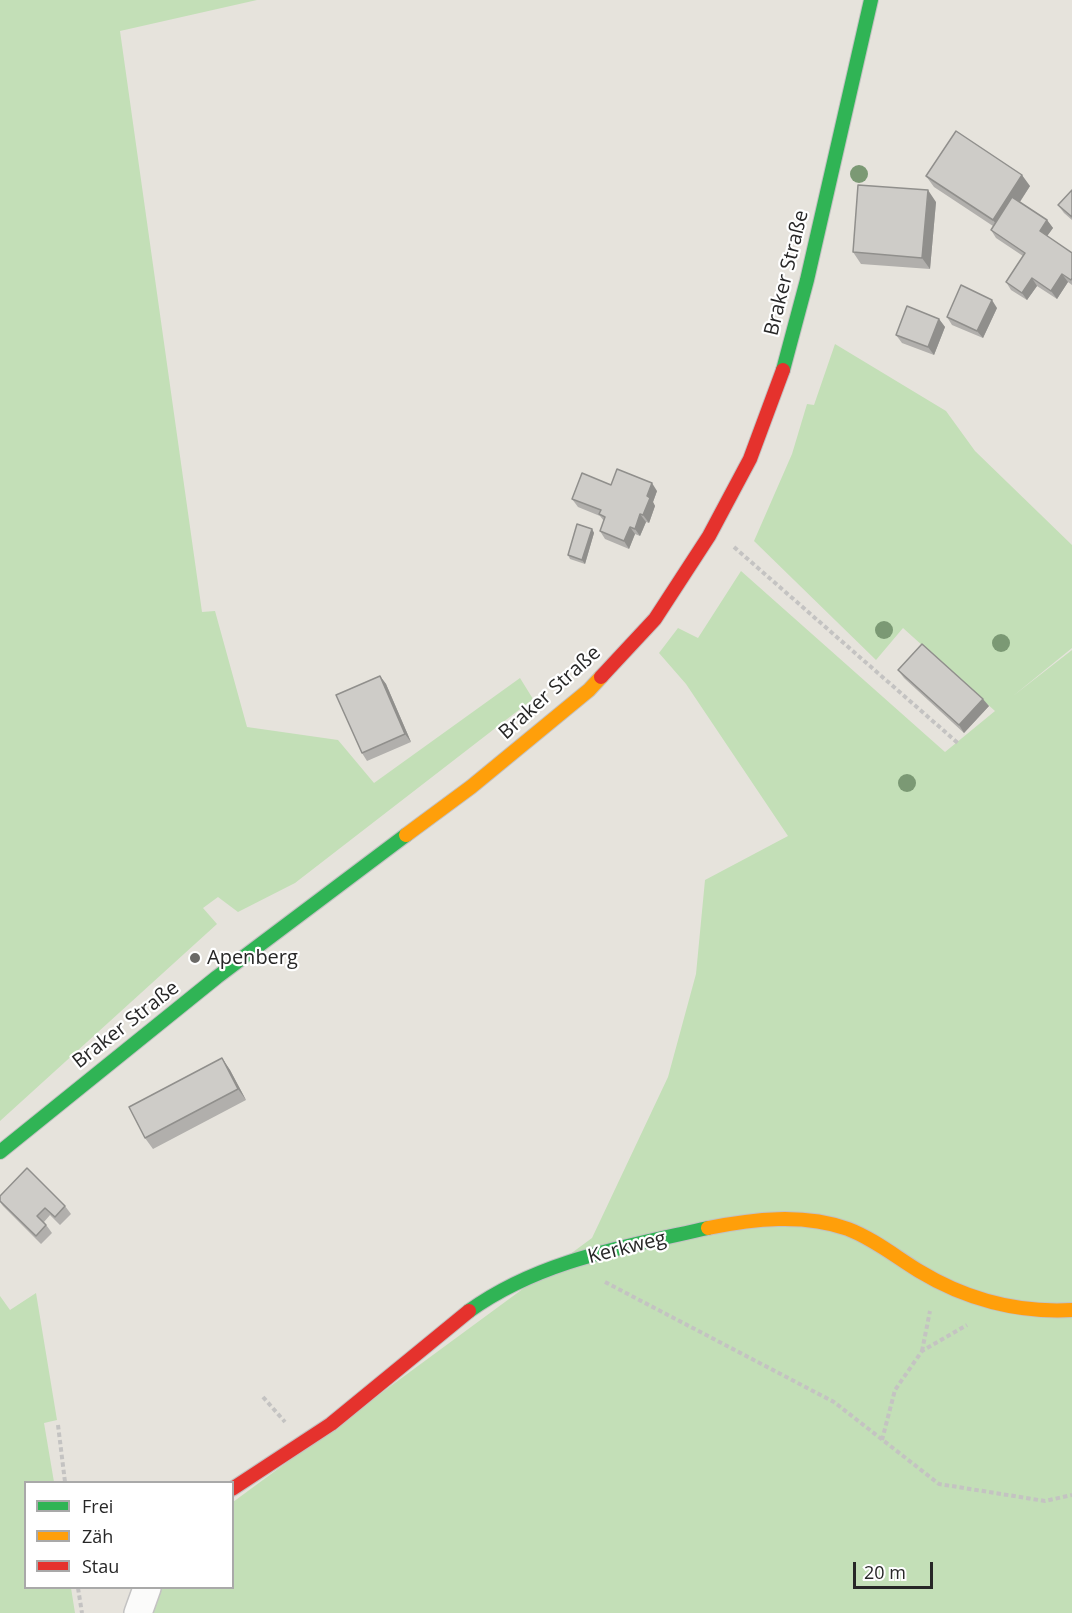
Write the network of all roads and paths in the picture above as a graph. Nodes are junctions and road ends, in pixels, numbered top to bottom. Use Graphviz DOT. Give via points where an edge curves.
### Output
graph roads {
  1 [pos="871,0"];
  2 [pos="713,529"];
  3 [pos="959,744"];
  4 [pos="0,1152"];
  5 [pos="567,1263"];
  6 [pos="936,1280"];
  7 [pos="1072,1310"];
  8 [pos="978,1321"];
  9 [pos="922,1351"];
  10 [pos="58,1425"];
  11 [pos="882,1440"];
  12 [pos="65,1481"];
  13 [pos="234,1488"];
  14 [pos="1072,1496"];
  15 [pos="78,1589"];
  16 [pos="146,1589"];
  17 [pos="82,1613"];
  18 [pos="138,1613"];
  1 -- 2 [label="street, Braker Straße" via="784,368 750,459"];
  2 -- 3 [label="path"];
  2 -- 4 [label="street, Braker Straße" via="655,620 590,690 462,794 217,977"];
  5 -- 6 [label="street, Kerkweg" via="768,1217 848,1228"];
  5 -- 11 [label="path" via="834,1402"];
  5 -- 13 [label="street, Kerkweg" via="532,1273 490,1295 328,1426"];
  6 -- 7 [label="street, Kerkweg" via="1019,1308"];
  6 -- 9 [label="path"];
  8 -- 9 [label="path"];
  9 -- 11 [label="path" via="895,1390"];
  10 -- 12 [label="path"];
  11 -- 14 [label="path" via="939,1484 1046,1501"];
  15 -- 17 [label="path"];
  16 -- 18 [label="street"];
}
